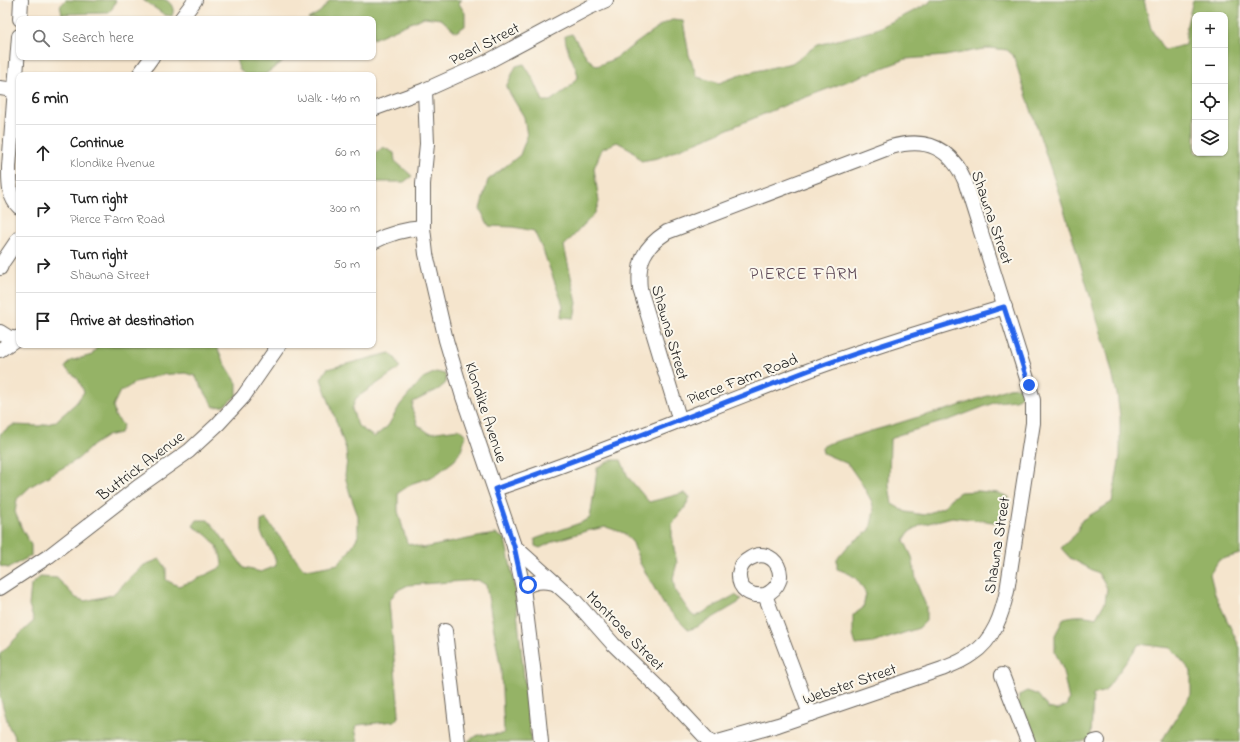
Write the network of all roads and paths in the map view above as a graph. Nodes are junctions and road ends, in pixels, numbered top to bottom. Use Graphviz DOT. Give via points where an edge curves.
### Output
graph roads {
  1 [pos="21,0"];
  2 [pos="195,0"];
  3 [pos="606,0"];
  4 [pos="20,16"];
  5 [pos="183,16"];
  6 [pos="17,60"];
  7 [pos="150,60"];
  8 [pos="16,72"];
  9 [pos="141,72"];
  10 [pos="16,76"];
  11 [pos="0,88"];
  12 [pos="15,90"];
  13 [pos="425,90"];
  14 [pos="376,108"];
  15 [pos="16,203"];
  16 [pos="423,228"];
  17 [pos="376,240"];
  18 [pos="16,242"];
  19 [pos="0,268"];
  20 [pos="1004,307"];
  21 [pos="0,332"];
  22 [pos="16,338"];
  23 [pos="16,339"];
  24 [pos="277,348"];
  25 [pos="0,350"];
  26 [pos="680,421"];
  27 [pos="495,489"];
  28 [pos="514,546"];
  29 [pos="554,583"];
  30 [pos="0,587"];
  31 [pos="523,588"];
  32 [pos="766,595"];
  33 [pos="445,631"];
  34 [pos="985,642"];
  35 [pos="1002,674"];
  36 [pos="810,714"];
  37 [pos="458,742"];
  38 [pos="541,742"];
  39 [pos="710,742"];
  40 [pos="718,742"];
  41 [pos="1028,742"];
  1 -- 4 [label="street"];
  2 -- 5 [label="street"];
  3 -- 13 [label="street, Pearl Street" via="485,63"];
  6 -- 8 [label="street"];
  7 -- 9 [label="street"];
  10 -- 12 [label="street"];
  11 -- 12 [label="street"];
  12 -- 15 [label="street" via="9,182"];
  13 -- 14 [label="street, Pearl Street"];
  13 -- 16 [label="street, Klondike Avenue" via="427,144 423,184"];
  16 -- 17 [label="street" via="406,229"];
  16 -- 27 [label="street, Klondike Avenue" via="426,254 446,340"];
  18 -- 19 [label="street"];
  20 -- 26 [label="street, Pierce Farm Road" via="883,344"];
  20 -- 26 [label="street, Shawna Street" via="965,182 956,164 948,155 929,145 912,143 891,146 667,232 648,248 640,266 640,289"];
  20 -- 34 [label="street, Shawna Street" via="1031,392 1034,415 1006,598 999,620"];
  21 -- 22 [label="street"];
  23 -- 25 [label="street"];
  24 -- 30 [label="street, Buttrick Avenue" via="243,397 189,451 49,556"];
  26 -- 27 [label="street, Pierce Farm Road"];
  27 -- 28 [label="street, Klondike Avenue"];
  28 -- 29 [label="street, Montrose Street"];
  28 -- 31 [label="street, Klondike Avenue"];
  29 -- 31 [label="street" via="538,581"];
  29 -- 39 [label="street, Montrose Street" via="575,601 613,644"];
  31 -- 38 [label="street, Klondike Avenue"];
  32 -- 36 [label="street"];
  33 -- 37 [label="street"];
  34 -- 36 [label="street, Webster Street" via="960,662"];
  35 -- 41 [label="street"];
  36 -- 40 [label="street, Webster Street"];
}
